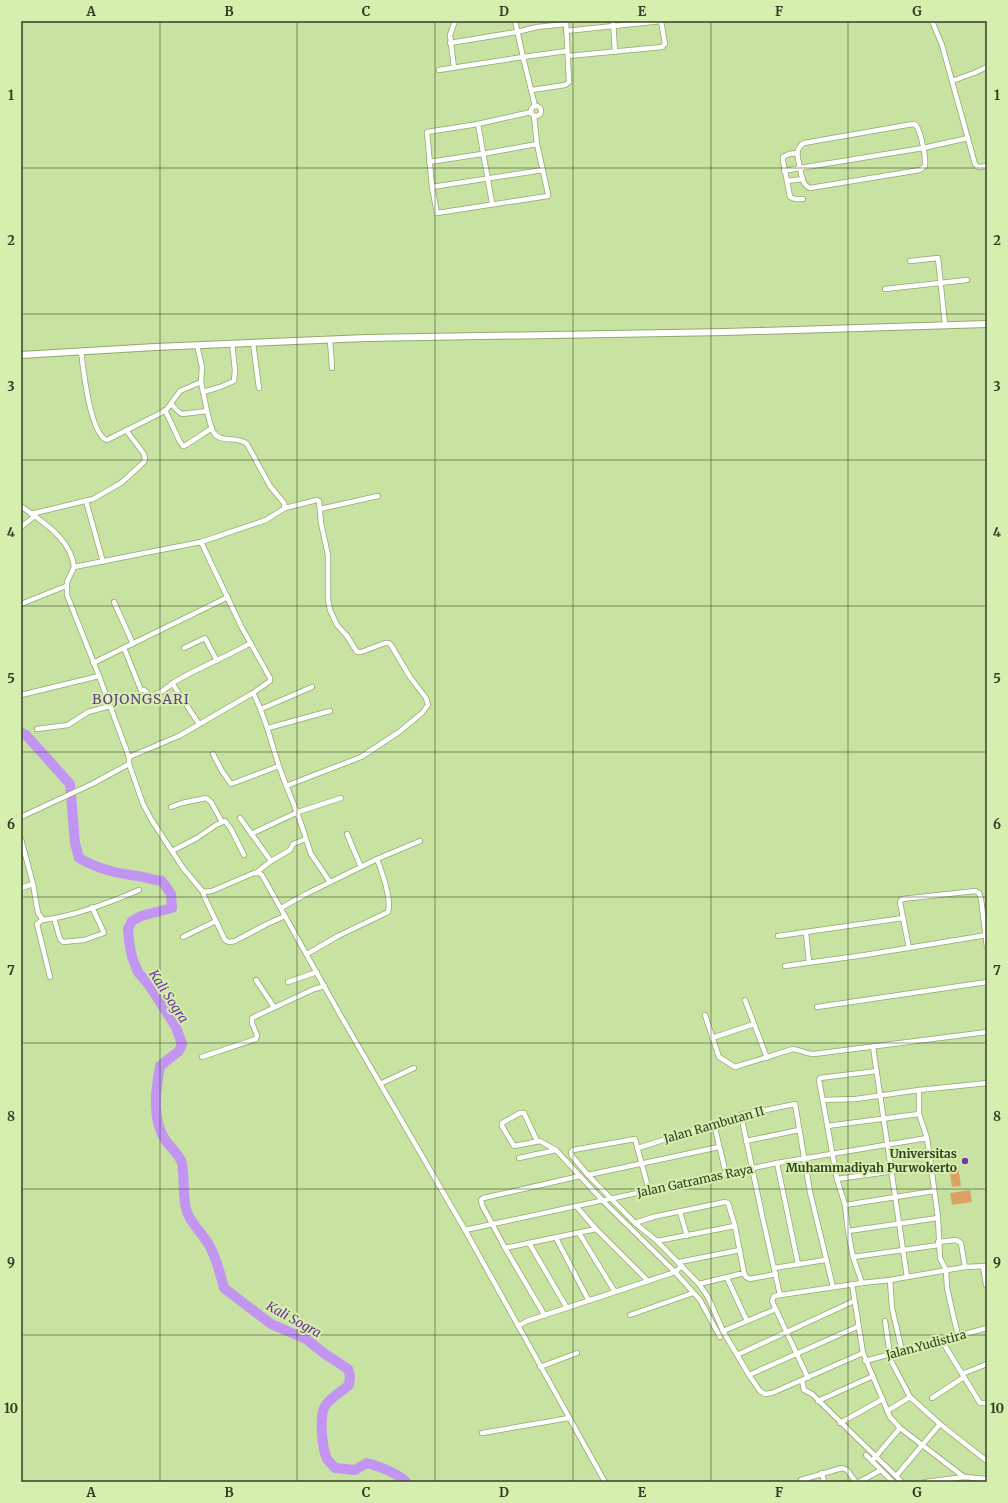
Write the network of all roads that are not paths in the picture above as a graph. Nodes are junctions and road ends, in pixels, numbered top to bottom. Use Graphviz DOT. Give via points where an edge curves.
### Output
graph roads {
  1 [pos="455,21"];
  2 [pos="515,21"];
  3 [pos="613,21"];
  4 [pos="661,21"];
  5 [pos="932,21"];
  6 [pos="566,22"];
  7 [pos="613,27"];
  8 [pos="566,31"];
  9 [pos="517,32"];
  10 [pos="450,43"];
  11 [pos="615,52"];
  12 [pos="567,54"];
  13 [pos="523,57"];
  14 [pos="987,67"];
  15 [pos="454,68"];
  16 [pos="439,70"];
  17 [pos="952,81"];
  18 [pos="532,90"];
  19 [pos="534,106"];
  20 [pos="532,114"];
  21 [pos="478,124"];
  22 [pos="968,138"];
  23 [pos="537,144"];
  24 [pos="922,148"];
  25 [pos="482,154"];
  26 [pos="797,154"];
  27 [pos="429,162"];
  28 [pos="987,166"];
  29 [pos="800,168"];
  30 [pos="543,170"];
  31 [pos="784,171"];
  32 [pos="487,178"];
  33 [pos="803,179"];
  34 [pos="787,181"];
  35 [pos="432,187"];
  36 [pos="804,198"];
  37 [pos="492,204"];
  38 [pos="910,261"];
  39 [pos="967,280"];
  40 [pos="940,283"];
  41 [pos="884,289"];
  42 [pos="987,324"];
  43 [pos="945,325"];
  44 [pos="330,340"];
  45 [pos="253,343"];
  46 [pos="232,344"];
  47 [pos="197,345"];
  48 [pos="81,351"];
  49 [pos="21,355"];
  50 [pos="332,368"];
  51 [pos="200,382"];
  52 [pos="259,388"];
  53 [pos="203,392"];
  54 [pos="171,404"];
  55 [pos="165,410"];
  56 [pos="207,411"];
  57 [pos="212,428"];
  58 [pos="126,430"];
  59 [pos="378,496"];
  60 [pos="86,501"];
  61 [pos="21,506"];
  62 [pos="286,508"];
  63 [pos="320,509"];
  64 [pos="33,515"];
  65 [pos="21,527"];
  66 [pos="201,542"];
  67 [pos="103,562"];
  68 [pos="74,567"];
  69 [pos="66,586"];
  70 [pos="228,597"];
  71 [pos="114,602"];
  72 [pos="21,604"];
  73 [pos="251,643"];
  74 [pos="133,644"];
  75 [pos="124,648"];
  76 [pos="184,648"];
  77 [pos="217,661"];
  78 [pos="93,663"];
  79 [pos="99,676"];
  80 [pos="172,683"];
  81 [pos="312,687"];
  82 [pos="253,693"];
  83 [pos="21,695"];
  84 [pos="110,706"];
  85 [pos="261,709"];
  86 [pos="330,711"];
  87 [pos="199,724"];
  88 [pos="268,728"];
  89 [pos="37,729"];
  90 [pos="213,754"];
  91 [pos="129,757"];
  92 [pos="129,764"];
  93 [pos="279,766"];
  94 [pos="286,786"];
  95 [pos="341,798"];
  96 [pos="171,807"];
  97 [pos="298,812"];
  98 [pos="21,817"];
  99 [pos="240,818"];
  100 [pos="222,822"];
  101 [pos="251,834"];
  102 [pos="347,834"];
  103 [pos="306,838"];
  104 [pos="21,839"];
  105 [pos="420,841"];
  106 [pos="172,851"];
  107 [pos="244,855"];
  108 [pos="377,859"];
  109 [pos="271,861"];
  110 [pos="361,867"];
  111 [pos="256,873"];
  112 [pos="330,882"];
  113 [pos="33,884"];
  114 [pos="21,888"];
  115 [pos="139,890"];
  116 [pos="203,892"];
  117 [pos="92,907"];
  118 [pos="281,908"];
  119 [pos="286,916"];
  120 [pos="54,918"];
  121 [pos="903,918"];
  122 [pos="42,920"];
  123 [pos="216,921"];
  124 [pos="806,933"];
  125 [pos="986,935"];
  126 [pos="778,936"];
  127 [pos="183,937"];
  128 [pos="987,947"];
  129 [pos="909,948"];
  130 [pos="307,954"];
  131 [pos="809,962"];
  132 [pos="785,966"];
  133 [pos="317,972"];
  134 [pos="50,977"];
  135 [pos="256,980"];
  136 [pos="288,982"];
  137 [pos="987,982"];
  138 [pos="324,986"];
  139 [pos="745,1000"];
  140 [pos="817,1007"];
  141 [pos="274,1008"];
  142 [pos="705,1015"];
  143 [pos="754,1024"];
  144 [pos="987,1032"];
  145 [pos="712,1038"];
  146 [pos="873,1047"];
  147 [pos="202,1057"];
  148 [pos="767,1058"];
  149 [pos="414,1068"];
  150 [pos="877,1072"];
  151 [pos="987,1083"];
  152 [pos="380,1084"];
  153 [pos="919,1090"];
  154 [pos="880,1095"];
  155 [pos="823,1100"];
  156 [pos="919,1114"];
  157 [pos="741,1115"];
  158 [pos="884,1118"];
  159 [pos="714,1124"];
  160 [pos="827,1126"];
  161 [pos="799,1130"];
  162 [pos="927,1138"];
  163 [pos="537,1141"];
  164 [pos="746,1141"];
  165 [pos="888,1145"];
  166 [pos="719,1147"];
  167 [pos="638,1148"];
  168 [pos="556,1150"];
  169 [pos="832,1153"];
  170 [pos="519,1158"];
  171 [pos="804,1158"];
  172 [pos="777,1163"];
  173 [pos="642,1164"];
  174 [pos="931,1166"];
  175 [pos="752,1168"];
  176 [pos="892,1172"];
  177 [pos="726,1174"];
  178 [pos="588,1175"];
  179 [pos="580,1176"];
  180 [pos="837,1179"];
  181 [pos="649,1191"];
  182 [pos="934,1191"];
  183 [pos="895,1196"];
  184 [pos="613,1199"];
  185 [pos="603,1201"];
  186 [pos="845,1205"];
  187 [pos="576,1206"];
  188 [pos="680,1212"];
  189 [pos="938,1218"];
  190 [pos="635,1222"];
  191 [pos="899,1223"];
  192 [pos="492,1224"];
  193 [pos="735,1226"];
  194 [pos="596,1229"];
  195 [pos="465,1230"];
  196 [pos="848,1231"];
  197 [pos="579,1233"];
  198 [pos="687,1236"];
  199 [pos="556,1238"];
  200 [pos="658,1241"];
  201 [pos="529,1243"];
  202 [pos="939,1243"];
  203 [pos="505,1248"];
  204 [pos="903,1249"];
  205 [pos="740,1250"];
  206 [pos="853,1257"];
  207 [pos="825,1260"];
  208 [pos="680,1264"];
  209 [pos="798,1264"];
  210 [pos="985,1266"];
  211 [pos="965,1267"];
  212 [pos="774,1268"];
  213 [pos="946,1270"];
  214 [pos="675,1272"];
  215 [pos="744,1273"];
  216 [pos="776,1274"];
  217 [pos="907,1276"];
  218 [pos="727,1278"];
  219 [pos="890,1280"];
  220 [pos="648,1281"];
  221 [pos="862,1283"];
  222 [pos="699,1284"];
  223 [pos="852,1284"];
  224 [pos="986,1285"];
  225 [pos="833,1287"];
  226 [pos="615,1292"];
  227 [pos="693,1294"];
  228 [pos="780,1295"];
  229 [pos="589,1301"];
  230 [pos="854,1301"];
  231 [pos="567,1308"];
  232 [pos="776,1309"];
  233 [pos="630,1315"];
  234 [pos="545,1316"];
  235 [pos="747,1321"];
  236 [pos="885,1321"];
  237 [pos="518,1326"];
  238 [pos="859,1326"];
  239 [pos="987,1328"];
  240 [pos="724,1331"];
  241 [pos="787,1331"];
  242 [pos="958,1336"];
  243 [pos="720,1337"];
  244 [pos="942,1341"];
  245 [pos="902,1351"];
  246 [pos="577,1353"];
  247 [pos="863,1353"];
  248 [pos="737,1354"];
  249 [pos="797,1355"];
  250 [pos="889,1355"];
  251 [pos="865,1361"];
  252 [pos="987,1364"];
  253 [pos="540,1367"];
  254 [pos="749,1376"];
  255 [pos="873,1376"];
  256 [pos="963,1376"];
  257 [pos="808,1378"];
  258 [pos="802,1380"];
  259 [pos="910,1397"];
  260 [pos="932,1398"];
  261 [pos="883,1399"];
  262 [pos="818,1401"];
  263 [pos="987,1403"];
  264 [pos="887,1411"];
  265 [pos="570,1418"];
  266 [pos="840,1422"];
  267 [pos="940,1424"];
  268 [pos="900,1428"];
  269 [pos="482,1433"];
  270 [pos="922,1445"];
  271 [pos="866,1455"];
  272 [pos="876,1456"];
  273 [pos="872,1460"];
  274 [pos="987,1461"];
  275 [pos="881,1470"];
  276 [pos="822,1472"];
  277 [pos="897,1475"];
  278 [pos="964,1477"];
  279 [pos="987,1478"];
  280 [pos="801,1480"];
  281 [pos="605,1482"];
  282 [pos="824,1482"];
  283 [pos="858,1482"];
  284 [pos="893,1482"];
  285 [pos="902,1482"];
  286 [pos="925,1482"];
  1 -- 10 [label="street"];
  2 -- 9 [label="street"];
  3 -- 7 [label="street"];
  4 -- 7 [label="street"];
  4 -- 11 [label="street" via="665,44 663,46"];
  5 -- 17 [label="street"];
  6 -- 8 [label="street"];
  6 -- 9 [label="street"];
  7 -- 8 [label="street"];
  7 -- 11 [label="street"];
  8 -- 12 [label="street"];
  9 -- 10 [label="street"];
  9 -- 13 [label="street"];
  10 -- 15 [label="street"];
  11 -- 12 [label="street"];
  12 -- 13 [label="street"];
  12 -- 18 [label="street" via="570,80 568,84"];
  13 -- 15 [label="street"];
  13 -- 18 [label="street"];
  14 -- 17 [label="street"];
  15 -- 16 [label="street"];
  17 -- 22 [label="street"];
  18 -- 19 [label="street"];
  19 -- 20 [label="street"];
  19 -- 20 [label="street" via="539,108 540,112 538,115"];
  20 -- 21 [label="street"];
  20 -- 23 [label="street"];
  21 -- 25 [label="street"];
  21 -- 27 [label="street" via="427,132"];
  22 -- 24 [label="street"];
  22 -- 28 [label="street" via="976,166"];
  23 -- 25 [label="street"];
  23 -- 30 [label="street"];
  24 -- 26 [label="street" via="919,130 913,124 804,143 798,148"];
  24 -- 29 [label="street"];
  24 -- 33 [label="street" via="925,166 920,170 810,188 805,186"];
  25 -- 27 [label="street"];
  25 -- 32 [label="street"];
  26 -- 29 [label="street"];
  26 -- 31 [label="street" via="783,157"];
  27 -- 35 [label="street"];
  29 -- 31 [label="street"];
  29 -- 33 [label="street"];
  30 -- 32 [label="street"];
  30 -- 37 [label="street" via="547,196"];
  31 -- 34 [label="street"];
  32 -- 35 [label="street"];
  32 -- 37 [label="street"];
  33 -- 34 [label="street"];
  34 -- 36 [label="street" via="790,197"];
  35 -- 37 [label="street" via="437,213"];
  38 -- 40 [label="street" via="938,258"];
  39 -- 40 [label="street"];
  40 -- 41 [label="street"];
  40 -- 43 [label="street"];
  42 -- 43 [label="street"];
  43 -- 44 [label="street"];
  44 -- 45 [label="street"];
  44 -- 50 [label="street"];
  45 -- 46 [label="street"];
  45 -- 52 [label="street"];
  46 -- 47 [label="street"];
  46 -- 53 [label="street" via="234,380"];
  47 -- 48 [label="street"];
  47 -- 51 [label="street" via="202,367"];
  48 -- 49 [label="street"];
  48 -- 58 [label="street" via="89,403 101,435 108,440"];
  51 -- 53 [label="street"];
  51 -- 54 [label="street" via="180,391"];
  53 -- 56 [label="street"];
  54 -- 55 [label="street"];
  54 -- 56 [label="street" via="182,414"];
  55 -- 57 [label="street" via="183,446"];
  55 -- 58 [label="street"];
  56 -- 57 [label="street"];
  57 -- 62 [label="street" via="217,436 240,440 247,444 270,486"];
  58 -- 60 [label="street" via="144,454 144,461 121,483"];
  59 -- 63 [label="street"];
  60 -- 64 [label="street"];
  60 -- 67 [label="street"];
  61 -- 64 [label="street"];
  62 -- 63 [label="street" via="318,500"];
  62 -- 66 [label="street" via="266,520"];
  63 -- 94 [label="street" via="328,555 329,604 337,625 357,652 389,643 426,698 428,705 399,732 361,757"];
  64 -- 65 [label="street"];
  64 -- 68 [label="street" via="63,541"];
  66 -- 67 [label="street"];
  66 -- 70 [label="street"];
  67 -- 68 [label="street"];
  68 -- 69 [label="street"];
  69 -- 72 [label="street"];
  69 -- 78 [label="street" via="67,595"];
  70 -- 73 [label="street"];
  70 -- 74 [label="street"];
  71 -- 74 [label="street"];
  73 -- 77 [label="street"];
  73 -- 82 [label="street" via="271,679"];
  74 -- 75 [label="street"];
  75 -- 78 [label="street"];
  75 -- 80 [label="street" via="142,690 148,695 158,694"];
  76 -- 77 [label="street" via="204,638"];
  77 -- 80 [label="street"];
  78 -- 79 [label="street"];
  79 -- 83 [label="street"];
  79 -- 84 [label="street"];
  80 -- 87 [label="street"];
  81 -- 85 [label="street"];
  82 -- 85 [label="street"];
  82 -- 87 [label="street"];
  84 -- 89 [label="street" via="88,712 68,725"];
  84 -- 91 [label="street"];
  85 -- 88 [label="street"];
  86 -- 88 [label="street"];
  87 -- 91 [label="street" via="166,742"];
  88 -- 93 [label="street"];
  90 -- 93 [label="street" via="231,784"];
  91 -- 92 [label="street"];
  92 -- 98 [label="street"];
  92 -- 106 [label="street" via="146,811"];
  93 -- 94 [label="street"];
  94 -- 97 [label="street"];
  95 -- 97 [label="street"];
  96 -- 100 [label="street" via="206,798"];
  97 -- 101 [label="street"];
  97 -- 103 [label="street"];
  99 -- 101 [label="street"];
  100 -- 106 [label="street"];
  100 -- 107 [label="street" via="226,822"];
  101 -- 109 [label="street"];
  102 -- 110 [label="street"];
  103 -- 109 [label="street" via="293,844 290,850"];
  103 -- 112 [label="street" via="311,854"];
  104 -- 113 [label="street"];
  105 -- 108 [label="street"];
  106 -- 116 [label="street"];
  108 -- 110 [label="street"];
  108 -- 130 [label="street" via="389,903 388,912"];
  109 -- 111 [label="street"];
  110 -- 112 [label="street"];
  111 -- 116 [label="street"];
  111 -- 118 [label="street" via="262,875"];
  112 -- 118 [label="street"];
  113 -- 114 [label="street"];
  113 -- 122 [label="street" via="38,914"];
  115 -- 117 [label="street" via="118,900"];
  116 -- 123 [label="street"];
  117 -- 120 [label="street"];
  117 -- 120 [label="street" via="104,933 84,940 63,942"];
  118 -- 119 [label="street"];
  119 -- 123 [label="street" via="232,942 225,940"];
  119 -- 130 [label="street"];
  120 -- 122 [label="street"];
  121 -- 124 [label="street"];
  121 -- 125 [label="street" via="900,902 902,899 975,891 981,899"];
  121 -- 129 [label="street"];
  122 -- 134 [label="street" via="37,924"];
  123 -- 127 [label="street"];
  124 -- 126 [label="street"];
  124 -- 131 [label="street"];
  125 -- 128 [label="street"];
  125 -- 129 [label="street"];
  129 -- 131 [label="street"];
  130 -- 133 [label="street"];
  131 -- 132 [label="street"];
  133 -- 136 [label="street"];
  133 -- 138 [label="street"];
  135 -- 141 [label="street"];
  137 -- 140 [label="street"];
  138 -- 141 [label="street"];
  138 -- 152 [label="street"];
  139 -- 143 [label="street"];
  141 -- 147 [label="street" via="251,1019 256,1039"];
  142 -- 145 [label="street"];
  143 -- 145 [label="street"];
  143 -- 148 [label="street"];
  144 -- 146 [label="street"];
  145 -- 148 [label="street" via="719,1057 735,1067"];
  146 -- 148 [label="street" via="814,1054 793,1050"];
  146 -- 150 [label="street"];
  149 -- 152 [label="street"];
  150 -- 154 [label="street"];
  150 -- 155 [label="street" via="820,1078"];
  151 -- 153 [label="street"];
  152 -- 195 [label="street"];
  153 -- 154 [label="street"];
  153 -- 156 [label="street"];
  154 -- 155 [label="street"];
  154 -- 158 [label="street"];
  155 -- 160 [label="street"];
  156 -- 158 [label="street"];
  156 -- 162 [label="street"];
  157 -- 159 [label="street, Jalan Rambutan II"];
  157 -- 161 [label="street, Jalan Rambutan II" via="795,1104"];
  157 -- 164 [label="street"];
  158 -- 160 [label="street"];
  158 -- 165 [label="street"];
  159 -- 166 [label="street"];
  159 -- 167 [label="street, Jalan Rambutan II"];
  160 -- 169 [label="street"];
  161 -- 164 [label="street"];
  161 -- 171 [label="street, Jalan Rambutan II"];
  162 -- 165 [label="street, Jalan Gatramas Raya"];
  162 -- 174 [label="street"];
  163 -- 163 [label="street" via="524,1113 502,1123 513,1145"];
  163 -- 168 [label="street"];
  164 -- 175 [label="street"];
  165 -- 169 [label="street, Jalan Gatramas Raya"];
  165 -- 176 [label="street"];
  166 -- 173 [label="street"];
  166 -- 177 [label="street"];
  167 -- 173 [label="street"];
  167 -- 178 [label="street" via="635,1139 631,1139 573,1150 571,1154"];
  168 -- 170 [label="street"];
  168 -- 179 [label="street"];
  169 -- 171 [label="street, Jalan Gatramas Raya"];
  169 -- 180 [label="street"];
  171 -- 172 [label="street, Jalan Gatramas Raya"];
  171 -- 207 [label="street, Jalan Rambutan II"];
  172 -- 175 [label="street, Jalan Gatramas Raya"];
  172 -- 209 [label="street"];
  173 -- 178 [label="street"];
  173 -- 181 [label="street"];
  174 -- 176 [label="street"];
  174 -- 182 [label="street"];
  175 -- 177 [label="street, Jalan Gatramas Raya"];
  175 -- 212 [label="street"];
  176 -- 180 [label="street"];
  176 -- 183 [label="street"];
  177 -- 181 [label="street, Jalan Gatramas Raya"];
  178 -- 184 [label="street"];
  179 -- 185 [label="street"];
  179 -- 192 [label="street" via="483,1198 482,1204"];
  180 -- 186 [label="street"];
  181 -- 184 [label="street, Jalan Gatramas Raya"];
  182 -- 183 [label="street"];
  182 -- 189 [label="street"];
  183 -- 186 [label="street"];
  183 -- 191 [label="street"];
  184 -- 185 [label="street, Jalan Gatramas Raya"];
  184 -- 190 [label="street"];
  185 -- 187 [label="street, Jalan Gatramas Raya"];
  185 -- 214 [label="street"];
  186 -- 196 [label="street"];
  187 -- 192 [label="street, Jalan Gatramas Raya"];
  187 -- 194 [label="street"];
  188 -- 190 [label="street"];
  188 -- 193 [label="street" via="725,1202 729,1205"];
  188 -- 198 [label="street"];
  189 -- 191 [label="street"];
  189 -- 202 [label="street"];
  190 -- 200 [label="street"];
  191 -- 196 [label="street"];
  191 -- 204 [label="street"];
  192 -- 195 [label="street, Jalan Gatramas Raya"];
  192 -- 203 [label="street"];
  193 -- 198 [label="street"];
  193 -- 205 [label="street"];
  194 -- 197 [label="street"];
  194 -- 220 [label="street"];
  195 -- 237 [label="street"];
  196 -- 206 [label="street"];
  197 -- 199 [label="street"];
  197 -- 226 [label="street"];
  198 -- 200 [label="street"];
  199 -- 201 [label="street"];
  199 -- 229 [label="street"];
  200 -- 208 [label="street"];
  201 -- 203 [label="street"];
  201 -- 231 [label="street"];
  202 -- 204 [label="street"];
  202 -- 211 [label="street" via="956,1240 961,1243"];
  202 -- 213 [label="street" via="940,1258"];
  203 -- 234 [label="street"];
  204 -- 206 [label="street"];
  204 -- 217 [label="street"];
  205 -- 208 [label="street"];
  205 -- 215 [label="street"];
  206 -- 221 [label="street"];
  207 -- 209 [label="street"];
  207 -- 225 [label="street, Jalan Rambutan II"];
  208 -- 214 [label="street"];
  208 -- 222 [label="street"];
  209 -- 212 [label="street"];
  210 -- 211 [label="street"];
  210 -- 224 [label="street"];
  211 -- 213 [label="street"];
  212 -- 216 [label="street"];
  213 -- 217 [label="street"];
  213 -- 242 [label="street" via="947,1288"];
  214 -- 220 [label="street"];
  214 -- 227 [label="street"];
  215 -- 216 [label="street" via="750,1279"];
  215 -- 218 [label="street"];
  216 -- 228 [label="street"];
  217 -- 219 [label="street"];
  218 -- 222 [label="street"];
  218 -- 235 [label="street"];
  219 -- 221 [label="street"];
  219 -- 245 [label="street" via="892,1308"];
  220 -- 226 [label="street"];
  221 -- 223 [label="street"];
  222 -- 240 [label="street"];
  223 -- 225 [label="street"];
  223 -- 230 [label="street"];
  225 -- 228 [label="street"];
  226 -- 229 [label="street"];
  227 -- 233 [label="street"];
  227 -- 243 [label="street" via="700,1300"];
  228 -- 232 [label="street" via="772,1299"];
  229 -- 231 [label="street"];
  230 -- 238 [label="street"];
  230 -- 241 [label="street"];
  231 -- 234 [label="street"];
  232 -- 235 [label="street"];
  232 -- 241 [label="street"];
  234 -- 237 [label="street"];
  235 -- 240 [label="street"];
  236 -- 250 [label="street"];
  237 -- 253 [label="street"];
  238 -- 247 [label="street"];
  238 -- 249 [label="street"];
  239 -- 242 [label="street, Jalan.Yudistira"];
  240 -- 248 [label="street"];
  241 -- 248 [label="street"];
  241 -- 249 [label="street"];
  242 -- 244 [label="street, Jalan.Yudistira"];
  244 -- 245 [label="street, Jalan.Yudistira"];
  244 -- 256 [label="street"];
  245 -- 250 [label="street, Jalan.Yudistira"];
  246 -- 253 [label="street"];
  247 -- 251 [label="street"];
  247 -- 257 [label="street"];
  248 -- 254 [label="street"];
  249 -- 254 [label="street"];
  249 -- 257 [label="street"];
  250 -- 251 [label="street, Jalan.Yudistira"];
  250 -- 259 [label="street"];
  251 -- 255 [label="street"];
  252 -- 256 [label="street"];
  253 -- 265 [label="street"];
  254 -- 258 [label="street" via="765,1394 772,1394"];
  255 -- 261 [label="street"];
  255 -- 262 [label="street"];
  256 -- 260 [label="street"];
  256 -- 263 [label="street" via="980,1403"];
  257 -- 258 [label="street"];
  258 -- 262 [label="street" via="804,1390"];
  259 -- 264 [label="street"];
  259 -- 267 [label="street"];
  261 -- 264 [label="street"];
  261 -- 266 [label="street"];
  262 -- 266 [label="street"];
  264 -- 268 [label="street"];
  265 -- 269 [label="street"];
  265 -- 281 [label="street"];
  266 -- 272 [label="street"];
  267 -- 270 [label="street"];
  267 -- 274 [label="street"];
  268 -- 270 [label="street"];
  268 -- 272 [label="street"];
  270 -- 277 [label="street"];
  270 -- 278 [label="street"];
  271 -- 273 [label="street"];
  272 -- 273 [label="street"];
  272 -- 277 [label="street"];
  273 -- 275 [label="street"];
  275 -- 283 [label="street"];
  275 -- 284 [label="street"];
  276 -- 280 [label="street"];
  276 -- 282 [label="street"];
  276 -- 283 [label="street" via="845,1469"];
  277 -- 285 [label="street"];
  278 -- 279 [label="street"];
  278 -- 286 [label="street"];
}
